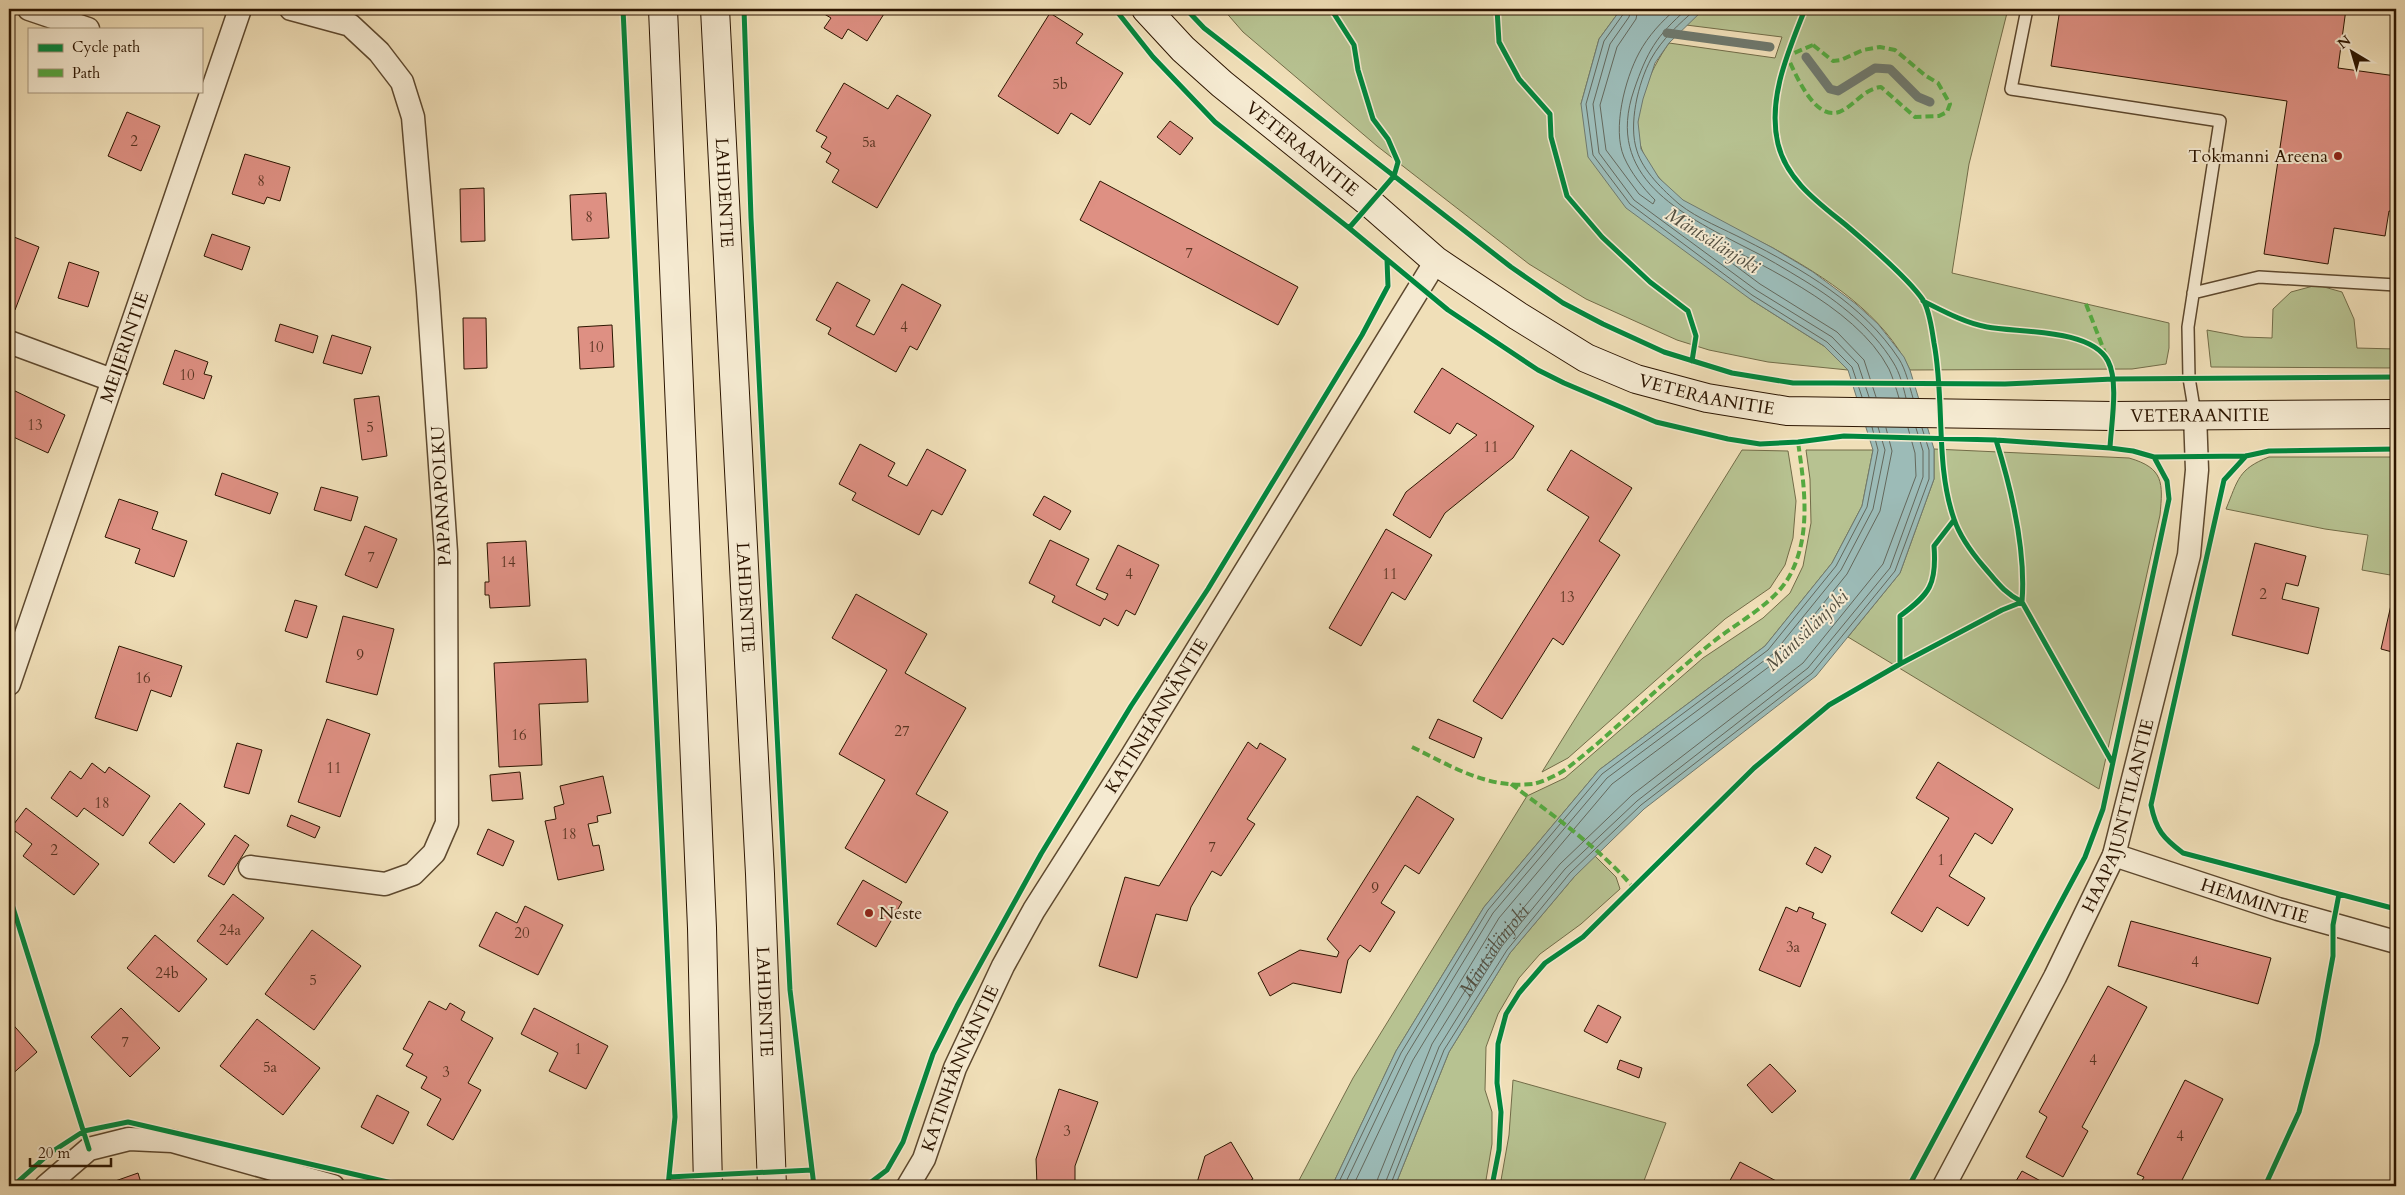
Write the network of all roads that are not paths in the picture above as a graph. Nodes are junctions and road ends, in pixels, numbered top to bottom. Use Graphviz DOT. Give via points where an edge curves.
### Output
graph roads {
  1 [pos="29,9"];
  2 [pos="240,9"];
  3 [pos="291,9"];
  4 [pos="664,9"];
  5 [pos="715,9"];
  6 [pos="1146,9"];
  7 [pos="2027,9"];
  8 [pos="85,28"];
  9 [pos="209,70"];
  10 [pos="1436,260"];
  11 [pos="2396,285"];
  12 [pos="2193,293"];
  13 [pos="9,342"];
  14 [pos="112,380"];
  15 [pos="2195,414"];
  16 [pos="2396,414"];
  17 [pos="9,684"];
  18 [pos="2114,855"];
  19 [pos="250,867"];
  20 [pos="2396,942"];
  21 [pos="46,1186"];
  22 [pos="333,1186"];
  23 [pos="708,1186"];
  24 [pos="772,1186"];
  25 [pos="908,1186"];
  26 [pos="1944,1186"];
  1 -- 8 [label="street"];
  2 -- 9 [label="street, MEIJERINTIE"];
  3 -- 19 [label="street, PAPANAPOLKU" via="350,25 379,52 402,82 413,117 446,552 447,823 434,853 413,874 385,884"];
  4 -- 23 [label="main road" via="702,918"];
  5 -- 24 [label="main road, LAHDENTIE" via="760,884"];
  6 -- 10 [label="main road, VETERAANITIE" via="1182,49 1222,84"];
  7 -- 12 [label="lane" via="2011,89 2220,121"];
  9 -- 14 [label="street, MEIJERINTIE"];
  10 -- 15 [label="main road, VETERAANITIE" via="1586,358 1636,379 1746,406 1787,411"];
  10 -- 25 [label="street, KATINHÄNNÄNTIE" via="1030,918 1003,966 956,1068 924,1158"];
  11 -- 12 [label="lane" via="2259,277"];
  12 -- 15 [label="lane" via="2188,327 2189,378"];
  13 -- 14 [label="street"];
  14 -- 17 [label="street, MEIJERINTIE"];
  15 -- 16 [label="main road, VETERAANITIE"];
  15 -- 18 [label="street, HAAPAJUNTTILANTIE" via="2197,470 2189,554"];
  18 -- 20 [label="street, HEMMINTIE" via="2278,909"];
  18 -- 26 [label="street, HAAPAJUNTTILANTIE" via="2055,976"];
  21 -- 22 [label="street" via="89,1149 129,1139 172,1141"];
}
